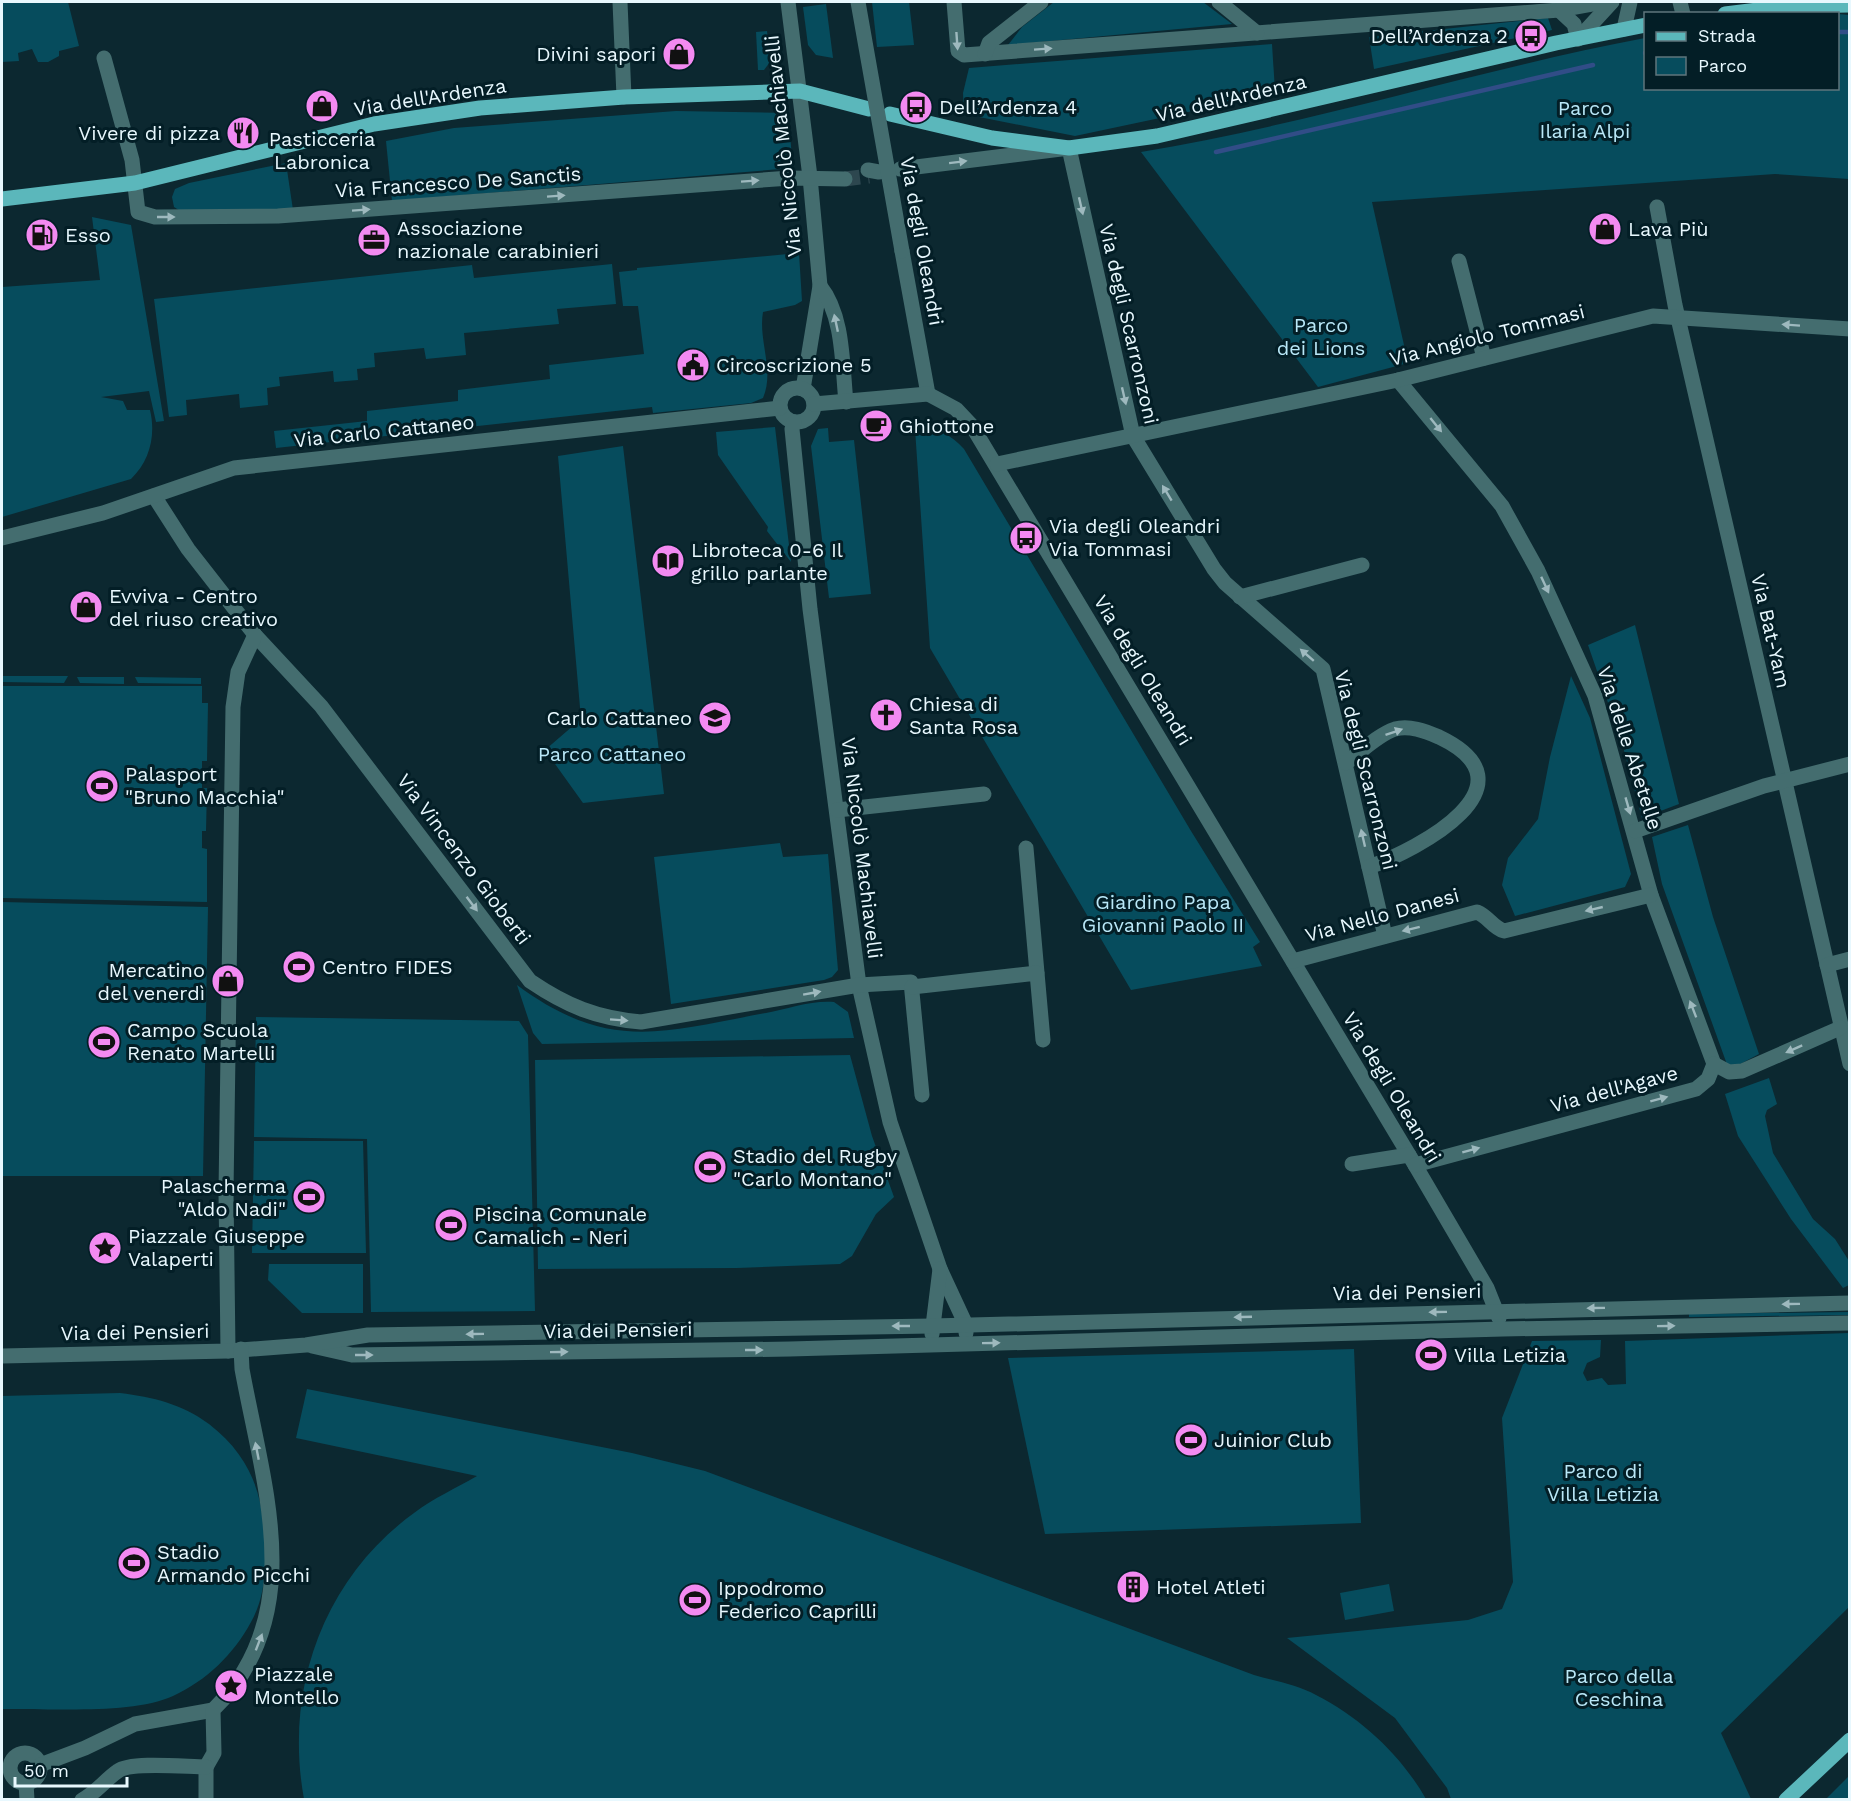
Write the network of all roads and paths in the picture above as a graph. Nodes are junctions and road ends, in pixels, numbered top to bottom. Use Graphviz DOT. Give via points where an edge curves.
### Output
graph roads {
  1 [pos="620,2"];
  2 [pos="788,2"];
  3 [pos="858,2"];
  4 [pos="954,2"];
  5 [pos="1041,2"];
  6 [pos="1218,2"];
  7 [pos="1603,2"];
  8 [pos="1612,2"];
  9 [pos="1630,2"];
  10 [pos="1850,4"];
  11 [pos="1559,10"];
  12 [pos="1741,12"];
  13 [pos="1644,26"];
  14 [pos="1624,29"];
  15 [pos="1257,33"];
  16 [pos="1578,39"];
  17 [pos="985,54"];
  18 [pos="104,58"];
  19 [pos="800,91"];
  20 [pos="624,97"];
  21 [pos="869,109"];
  22 [pos="890,114"];
  23 [pos="1069,148"];
  24 [pos="900,169"];
  25 [pos="840,176"];
  26 [pos="810,177"];
  27 [pos="135,183"];
  28 [pos="2,199"];
  29 [pos="1657,207"];
  30 [pos="1459,261"];
  31 [pos="820,286"];
  32 [pos="1677,316"];
  33 [pos="1850,328"];
  34 [pos="1484,358"];
  35 [pos="1398,380"];
  36 [pos="803,389"];
  37 [pos="928,394"];
  38 [pos="846,402"];
  39 [pos="814,404"];
  40 [pos="780,408"];
  41 [pos="794,422"];
  42 [pos="1132,436"];
  43 [pos="997,464"];
  44 [pos="154,496"];
  45 [pos="2,538"];
  46 [pos="1362,565"];
  47 [pos="1240,597"];
  48 [pos="255,635"];
  49 [pos="1346,764"];
  50 [pos="1850,764"];
  51 [pos="1784,779"];
  52 [pos="984,794"];
  53 [pos="837,810"];
  54 [pos="1635,831"];
  55 [pos="1026,848"];
  56 [pos="1369,867"];
  57 [pos="1651,895"];
  58 [pos="1385,936"];
  59 [pos="1850,958"];
  60 [pos="1293,961"];
  61 [pos="1827,965"];
  62 [pos="1037,973"];
  63 [pos="859,985"];
  64 [pos="912,987"];
  65 [pos="1840,1028"];
  66 [pos="1043,1040"];
  67 [pos="1714,1064"];
  68 [pos="1850,1064"];
  69 [pos="922,1095"];
  70 [pos="1412,1160"];
  71 [pos="1352,1164"];
  72 [pos="940,1269"];
  73 [pos="1850,1303"];
  74 [pos="1496,1310"];
  75 [pos="1850,1323"];
  76 [pos="966,1325"];
  77 [pos="932,1326"];
  78 [pos="1503,1329"];
  79 [pos="967,1344"];
  80 [pos="306,1345"];
  81 [pos="932,1345"];
  82 [pos="234,1350"];
  83 [pos="2,1356"];
  84 [pos="213,1710"];
  85 [pos="1850,1740"];
  86 [pos="7,1756"];
  87 [pos="40,1765"];
  88 [pos="206,1767"];
  89 [pos="26,1783"];
  90 [pos="27,1800"];
  91 [pos="82,1800"];
  92 [pos="206,1800"];
  93 [pos="1786,1800"];
  1 -- 20 [label="street"];
  2 -- 19 [label="street, Via Niccolò Machiavelli"];
  3 -- 37 [label="street, Via degli Oleandri, bridge"];
  4 -- 17 [label="street, one-way" via="958,51 964,56"];
  5 -- 17 [label="street" via="989,43"];
  6 -- 15 [label="street"];
  7 -- 11 [label="street"];
  8 -- 16 [label="street"];
  9 -- 14 [label="street"];
  10 -- 12 [label="main road"];
  11 -- 15 [label="street"];
  11 -- 16 [label="street" via="1574,24"];
  13 -- 14 [label="main road, Via dell'Ardenza"];
  14 -- 16 [label="main road, Via dell'Ardenza"];
  17 -- 15 [label="street, one-way"];
  16 -- 23 [label="main road, Via dell'Ardenza" via="1176,132"];
  18 -- 27 [label="street"];
  19 -- 20 [label="main road, Via dell'Ardenza"];
  19 -- 21 [label="main road, Via dell'Ardenza"];
  19 -- 26 [label="street, Via Niccolò Machiavelli"];
  20 -- 27 [label="main road, Via dell'Ardenza" via="407,118"];
  22 -- 23 [label="main road, Via dell'Ardenza" via="1011,141"];
  24 -- 23 [label="street, one-way"];
  23 -- 42 [label="street, Via degli Scarronzoni, one-way"];
  25 -- 26 [label="street"];
  27 -- 26 [label="street, Via Francesco De Sanctis, one-way" via="138,212 155,217 278,216"];
  26 -- 31 [label="street, Via Niccolò Machiavelli"];
  27 -- 28 [label="main road, Via dell'Ardenza"];
  29 -- 32 [label="street, Via Bat-Yam"];
  30 -- 34 [label="street"];
  31 -- 36 [label="street, Via Niccolò Machiavelli"];
  38 -- 31 [label="street, Via Niccolò Machiavelli, one-way" via="835,317"];
  33 -- 32 [label="street, Via Angiolo Tommasi, one-way"];
  32 -- 34 [label="street, Via Angiolo Tommasi" via="1653,316"];
  32 -- 51 [label="street, Via Bat-Yam"];
  34 -- 35 [label="street, Via Angiolo Tommasi"];
  35 -- 42 [label="street, Via Angiolo Tommasi"];
  35 -- 54 [label="street, Via delle Abetelle, one-way" via="1497,500 1521,536 1595,696"];
  36 -- 39 [label="street"];
  36 -- 40 [label="street" via="787,391"];
  37 -- 38 [label="street"];
  37 -- 43 [label="street, Via degli Oleandri" via="960,413"];
  38 -- 39 [label="street"];
  39 -- 41 [label="street" via="810,417"];
  40 -- 41 [label="street"];
  40 -- 44 [label="street, Via Carlo Cattaneo" via="234,468"];
  41 -- 53 [label="street, Via Niccolò Machiavelli" via="810,609"];
  42 -- 43 [label="street, Via Angiolo Tommasi"];
  47 -- 42 [label="street, Via degli Scarronzoni, one-way" via="1207,560"];
  43 -- 60 [label="street, Via degli Oleandri"];
  44 -- 45 [label="street, Via Carlo Cattaneo"];
  44 -- 48 [label="street, Via Vincenzo Gioberti" via="188,549"];
  46 -- 47 [label="street"];
  49 -- 47 [label="street, Via degli Scarronzoni, one-way" via="1323,669"];
  48 -- 63 [label="street, Via Vincenzo Gioberti, one-way" via="321,706 530,981 559,1000 608,1019 641,1022"];
  48 -- 82 [label="street" via="238,672 233,708 226,1192"];
  56 -- 49 [label="street, Via degli Scarronzoni, one-way"];
  49 -- 56 [label="street, one-way" via="1386,733 1407,728 1424,731 1455,746 1476,774 1470,802 1454,822 1407,851"];
  50 -- 51 [label="street"];
  51 -- 54 [label="street"];
  51 -- 61 [label="street, Via Bat-Yam"];
  52 -- 53 [label="street"];
  53 -- 63 [label="street, Via Niccolò Machiavelli"];
  54 -- 57 [label="street, Via delle Abetelle"];
  55 -- 62 [label="street"];
  56 -- 58 [label="street, Via degli Scarronzoni"];
  57 -- 58 [label="street, Via Nello Danesi, one-way" via="1504,931 1477,912"];
  67 -- 57 [label="street, Via delle Abetelle, one-way"];
  58 -- 60 [label="street, Via Nello Danesi"];
  59 -- 61 [label="street"];
  60 -- 70 [label="street, Via degli Oleandri"];
  61 -- 65 [label="street, Via Bat-Yam"];
  62 -- 64 [label="street"];
  62 -- 66 [label="street"];
  63 -- 64 [label="street, Via Vincenzo Gioberti" via="911,982"];
  63 -- 72 [label="street, Via Niccolò Machiavelli" via="890,1122"];
  64 -- 69 [label="street"];
  65 -- 67 [label="street, one-way" via="1742,1071 1729,1072"];
  65 -- 68 [label="street, Via Bat-Yam"];
  70 -- 67 [label="street, Via dell'Agave, one-way" via="1696,1089 1708,1079"];
  70 -- 71 [label="street, Via dell'Agave"];
  70 -- 74 [label="street, Via degli Oleandri"];
  72 -- 76 [label="street, Via Niccolò Machiavelli"];
  72 -- 77 [label="street, Via Niccolò Machiavelli"];
  73 -- 74 [label="street, Via dei Pensieri, one-way"];
  74 -- 76 [label="street, Via dei Pensieri, one-way"];
  74 -- 78 [label="street, Via degli Oleandri"];
  78 -- 75 [label="street, Via dei Pensieri, one-way"];
  76 -- 77 [label="street, Via dei Pensieri"];
  76 -- 79 [label="street"];
  77 -- 80 [label="street, Via dei Pensieri, one-way" via="368,1335"];
  77 -- 81 [label="street"];
  79 -- 78 [label="street, Via dei Pensieri, one-way"];
  79 -- 81 [label="street, Via dei Pensieri"];
  80 -- 81 [label="street, Via dei Pensieri, one-way" via="362,1355"];
  80 -- 82 [label="street, Via dei Pensieri"];
  82 -- 83 [label="street, Via dei Pensieri"];
  84 -- 82 [label="street, one-way" via="245,1672 263,1632 272,1593 272,1535 242,1369"];
  84 -- 87 [label="street" via="135,1724"];
  84 -- 88 [label="street" via="214,1753"];
  85 -- 93 [label="main road"];
  86 -- 87 [label="street" via="31,1754"];
  86 -- 89 [label="street" via="11,1773"];
  87 -- 89 [label="street" via="36,1779"];
  88 -- 91 [label="street" via="119,1769 103,1787"];
  88 -- 92 [label="street"];
  89 -- 90 [label="street"];
}
